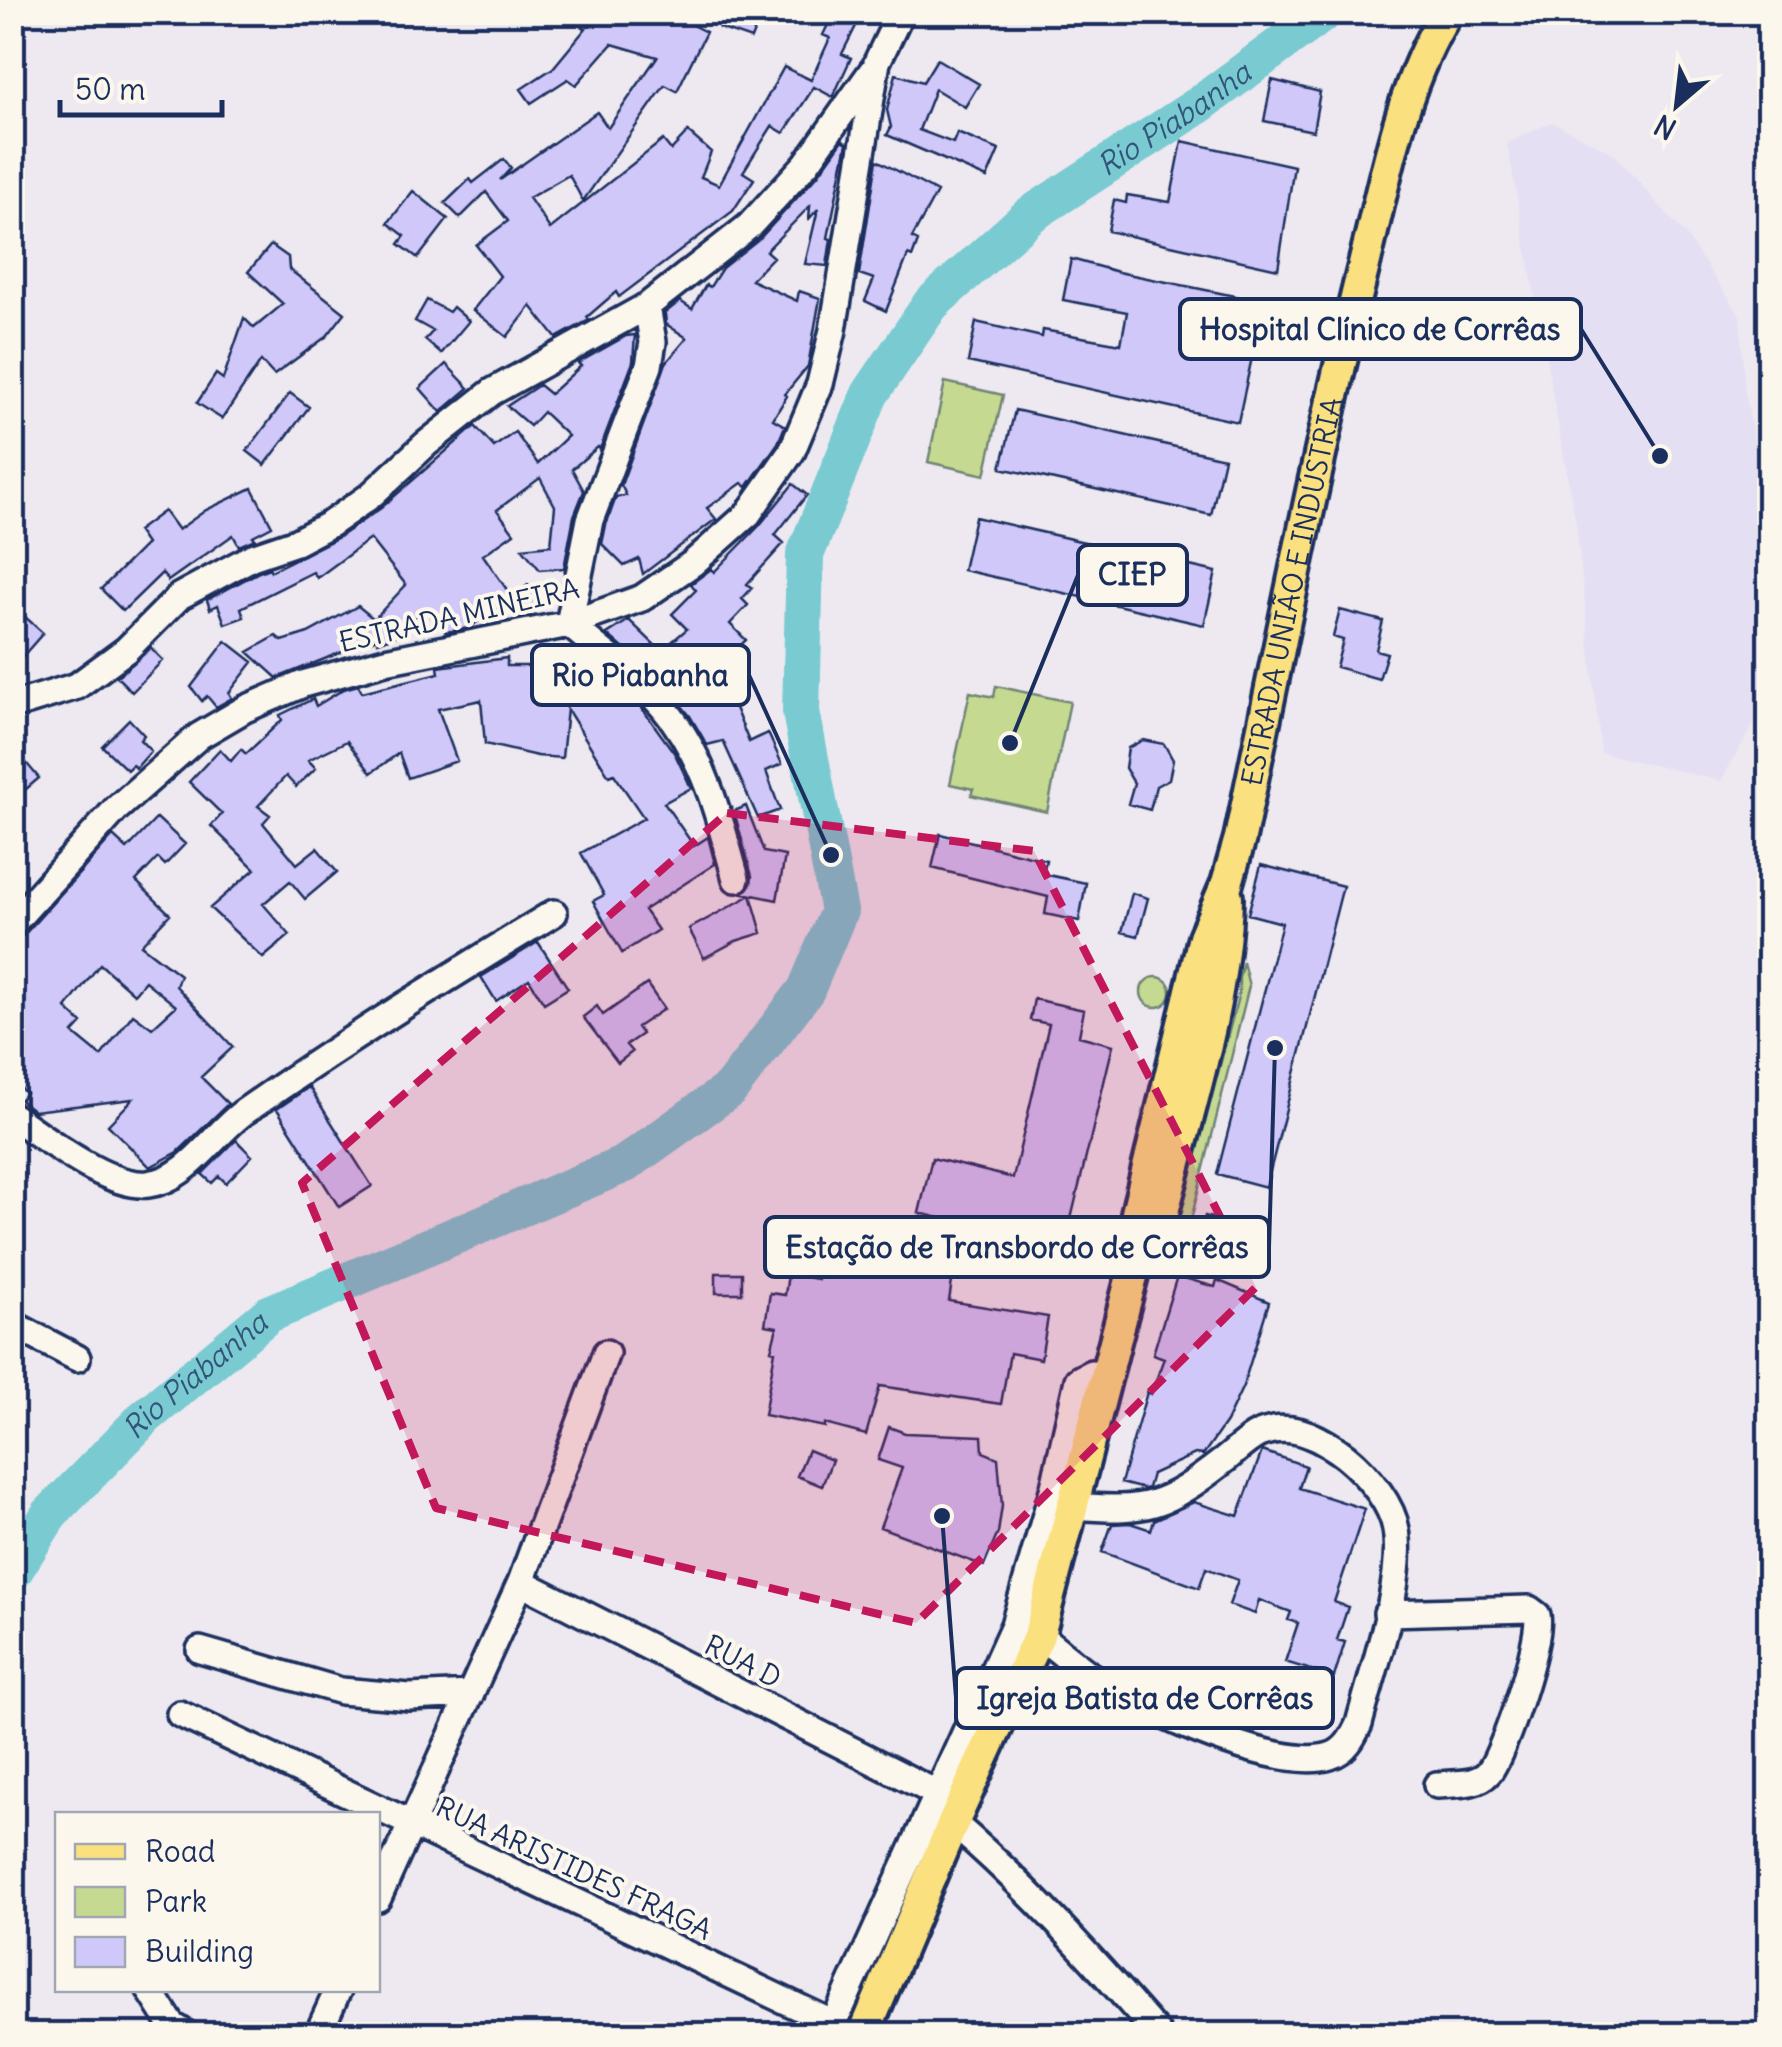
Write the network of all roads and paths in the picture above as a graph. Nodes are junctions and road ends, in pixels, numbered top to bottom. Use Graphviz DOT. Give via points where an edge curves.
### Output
graph roads {
  1 [pos="901,12"];
  2 [pos="1447,12"];
  3 [pos="877,62"];
  4 [pos="647,306"];
  5 [pos="569,624"];
  6 [pos="12,706"];
  7 [pos="736,878"];
  8 [pos="554,913"];
  9 [pos="12,924"];
  10 [pos="12,1116"];
  11 [pos="12,1324"];
  12 [pos="606,1353"];
  13 [pos="77,1358"];
  14 [pos="1108,1377"];
  15 [pos="1074,1506"];
  16 [pos="520,1582"];
  17 [pos="1387,1613"];
  18 [pos="1039,1635"];
  19 [pos="200,1650"];
  20 [pos="470,1694"];
  21 [pos="180,1714"];
  22 [pos="1437,1785"];
  23 [pos="938,1794"];
  24 [pos="953,1823"];
  25 [pos="410,1824"];
  26 [pos="380,1893"];
  27 [pos="151,1992"];
  28 [pos="337,1992"];
  29 [pos="847,2025"];
  30 [pos="186,2034"];
  31 [pos="318,2034"];
  32 [pos="1158,2034"];
  1 -- 3 [label="street, ESTRADA MINEIRA"];
  2 -- 14 [label="main road, ESTRADA UNIÃO E INDÚSTRIA" via="1416,76 1390,160 1330,403 1240,838 1204,937 1137,1214 1139,1250"];
  3 -- 4 [label="street" via="806,164 749,226"];
  3 -- 5 [label="street, ESTRADA MINEIRA" via="833,330 820,384 792,451 748,514 693,563 642,598"];
  4 -- 5 [label="street" via="650,366 590,520"];
  4 -- 6 [label="street" via="492,392 330,524 180,596 126,650 77,686"];
  5 -- 7 [label="street" via="662,705 691,746"];
  5 -- 9 [label="street, ESTRADA MINEIRA" via="386,661 245,709 199,736 116,809"];
  8 -- 10 [label="street" via="349,1038 238,1116 168,1180 143,1184 107,1175"];
  11 -- 13 [label="street"];
  12 -- 16 [label="street"];
  14 -- 15 [label="main road, ESTRADA UNIÃO E INDÚSTRIA"];
  14 -- 23 [label="street" via="1090,1373 1078,1380 1014,1626"];
  15 -- 17 [label="street" via="1152,1506 1256,1435 1302,1431 1344,1454 1394,1519 1398,1547"];
  15 -- 18 [label="main road, ESTRADA UNIÃO E INDÚSTRIA"];
  16 -- 20 [label="street"];
  16 -- 23 [label="street, RUA D"];
  17 -- 18 [label="street" via="1350,1743 1331,1756 1299,1759 1189,1727 1136,1702"];
  17 -- 22 [label="street" via="1529,1609 1537,1616 1538,1637 1489,1772 1478,1782"];
  18 -- 24 [label="main road, ESTRADA UNIÃO E INDÚSTRIA"];
  19 -- 20 [label="street" via="342,1691"];
  20 -- 25 [label="street"];
  21 -- 25 [label="street, RUA ARISTIDES FRAGA"];
  23 -- 29 [label="street"];
  24 -- 29 [label="main road, ESTRADA UNIÃO E INDÚSTRIA"];
  24 -- 32 [label="street" via="1044,1906"];
  25 -- 26 [label="street"];
  25 -- 29 [label="street, RUA ARISTIDES FRAGA"];
  27 -- 30 [label="street"];
  28 -- 31 [label="street"];
}
